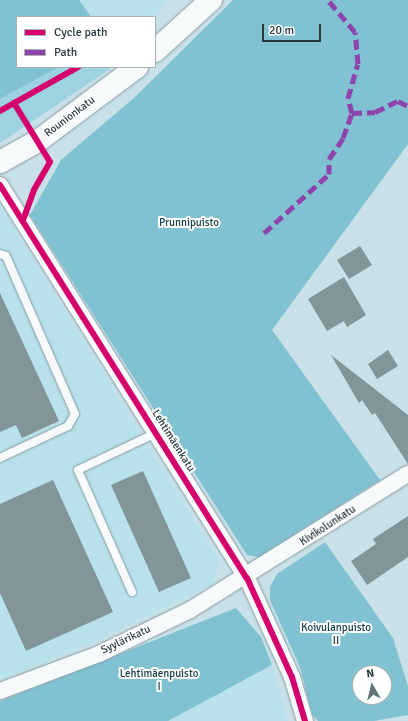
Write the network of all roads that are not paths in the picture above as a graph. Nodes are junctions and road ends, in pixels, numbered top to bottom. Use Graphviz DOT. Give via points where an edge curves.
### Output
graph roads {
  1 [pos="211,0"];
  2 [pos="156,50"];
  3 [pos="136,68"];
  4 [pos="0,162"];
  5 [pos="0,185"];
  6 [pos="0,254"];
  7 [pos="156,433"];
  8 [pos="0,458"];
  9 [pos="408,474"];
  10 [pos="247,578"];
  11 [pos="132,592"];
  12 [pos="0,691"];
  13 [pos="305,721"];
  1 -- 2 [label="main road"];
  3 -- 4 [label="main road, Rounionkatu" via="38,141"];
  5 -- 7 [label="street, Lehtimäenkatu"];
  6 -- 8 [label="lane" via="6,256 75,414 68,426"];
  7 -- 10 [label="street, Lehtimäenkatu"];
  7 -- 11 [label="lane" via="78,470"];
  9 -- 10 [label="street, Kivikolunkatu"];
  10 -- 12 [label="street, Syylärikatu" via="190,610 99,654"];
  10 -- 13 [label="street, Lehtimäenkatu" via="292,677"];
}
